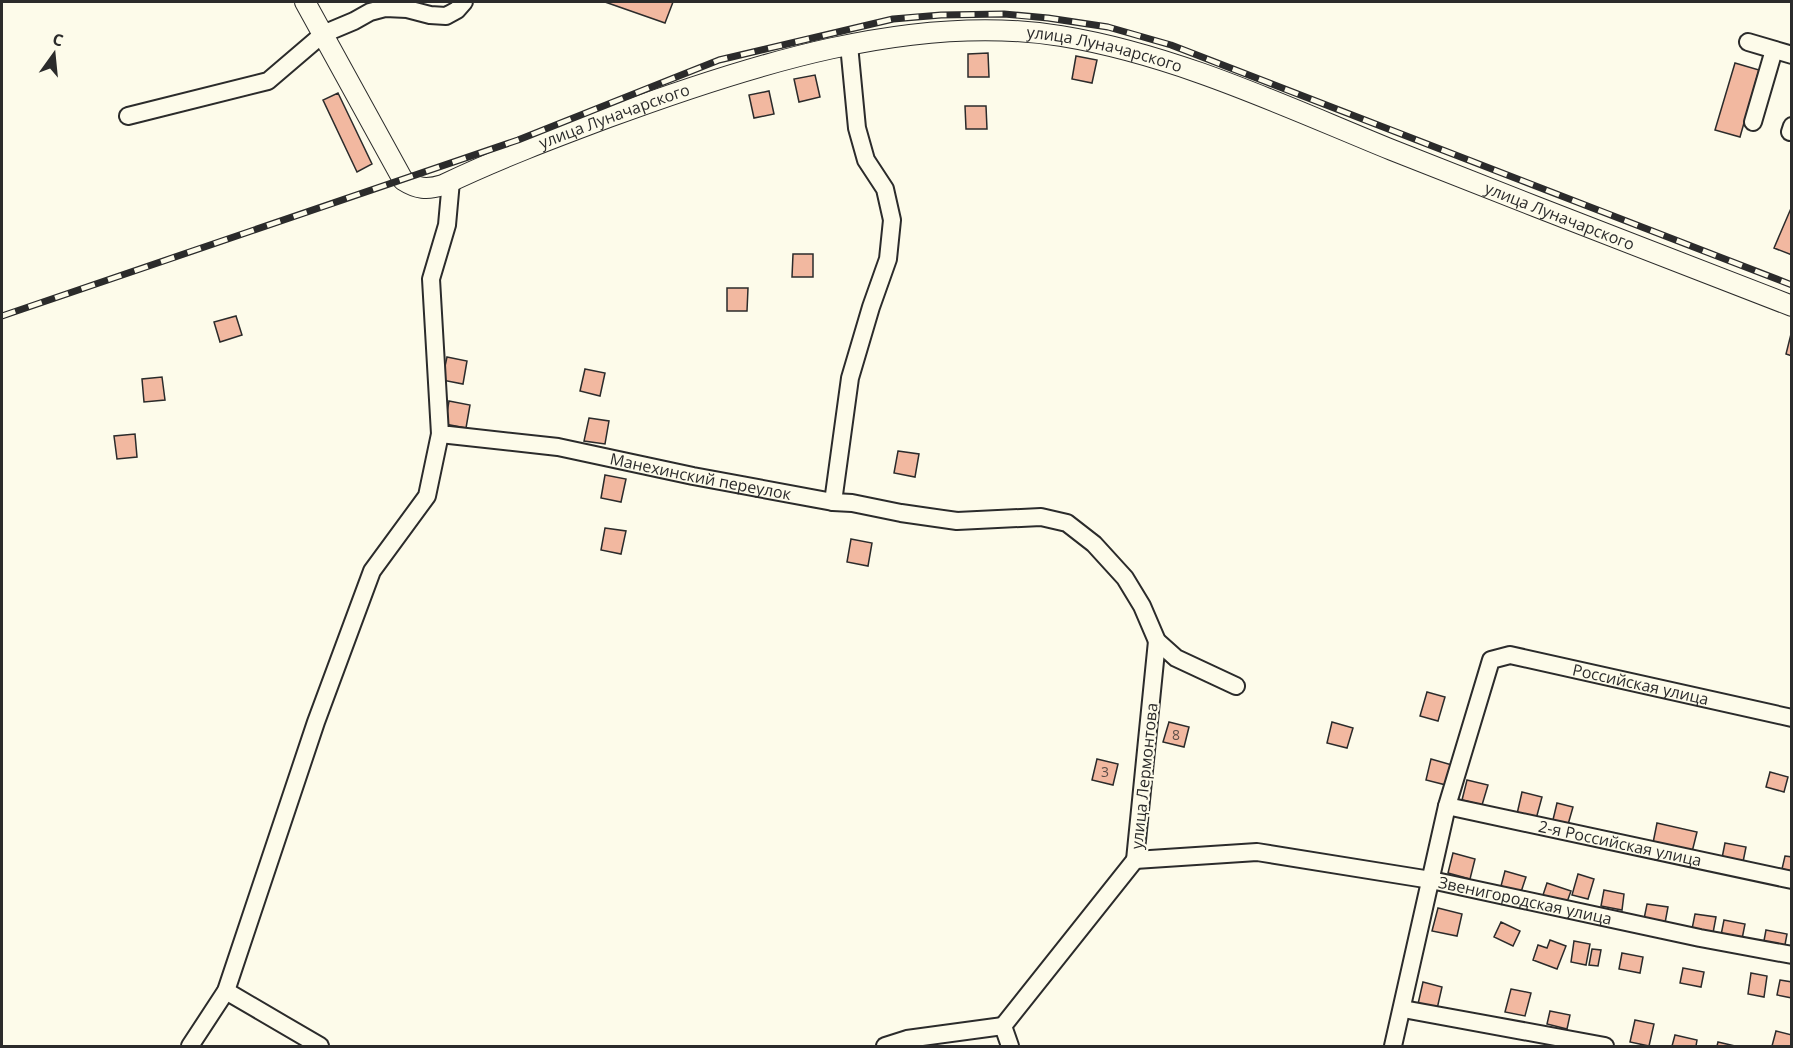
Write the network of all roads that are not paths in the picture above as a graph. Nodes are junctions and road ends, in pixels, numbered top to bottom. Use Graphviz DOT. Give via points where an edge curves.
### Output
graph roads {
  1 [pos="305,2"];
  2 [pos="464,2"];
  3 [pos="323,34"];
  4 [pos="1748,42"];
  5 [pos="849,45"];
  6 [pos="1774,50"];
  7 [pos="1791,55"];
  8 [pos="128,116"];
  9 [pos="1753,122"];
  10 [pos="452,181"];
  11 [pos="1791,306"];
  12 [pos="440,434"];
  13 [pos="833,502"];
  14 [pos="1157,641"];
  15 [pos="1236,686"];
  16 [pos="1791,718"];
  17 [pos="1447,806"];
  18 [pos="1257,852"];
  19 [pos="1135,860"];
  20 [pos="1431,880"];
  21 [pos="1791,880"];
  22 [pos="1791,955"];
  23 [pos="226,991"];
  24 [pos="1402,1009"];
  25 [pos="1003,1026"];
  26 [pos="190,1047"];
  27 [pos="320,1047"];
  28 [pos="885,1047"];
  29 [pos="1010,1047"];
  30 [pos="1394,1047"];
  31 [pos="1605,1047"];
  1 -- 3 [label="main road"];
  2 -- 3 [label="street" via="446,16 385,8"];
  3 -- 8 [label="street" via="268,81"];
  3 -- 10 [label="main road, улица Луначарского" via="403,180 415,188 429,189"];
  4 -- 6 [label="street"];
  5 -- 10 [label="main road, улица Луначарского" via="677,92"];
  5 -- 11 [label="main road, улица Луначарского" via="881,38 962,31 1013,32 1060,36 1130,51 1273,100"];
  5 -- 13 [label="street" via="857,128 866,160 885,189 892,220 888,259 850,378"];
  6 -- 7 [label="street"];
  6 -- 9 [label="street"];
  10 -- 12 [label="street" via="447,225 431,279"];
  12 -- 13 [label="street, Манехинский переулок" via="558,447"];
  12 -- 23 [label="street" via="427,496 372,571 316,722"];
  13 -- 14 [label="street, Манехинский переулок" via="957,521 1041,517 1067,524 1094,544 1125,578"];
  14 -- 15 [label="street" via="1176,658"];
  14 -- 19 [label="street, улица Лермонтова"];
  16 -- 17 [label="street, Российская улица" via="1510,654 1491,660"];
  17 -- 20 [label="street"];
  17 -- 21 [label="street, 2-я Российская улица"];
  18 -- 19 [label="street, улица Лермонтова"];
  18 -- 20 [label="street, Звенигородская улица"];
  19 -- 25 [label="street"];
  20 -- 22 [label="street, Звенигородская улица"];
  20 -- 24 [label="street"];
  23 -- 26 [label="street"];
  23 -- 27 [label="street"];
  24 -- 30 [label="street"];
  24 -- 31 [label="street"];
  25 -- 28 [label="street" via="907,1039"];
  25 -- 29 [label="street"];
}
